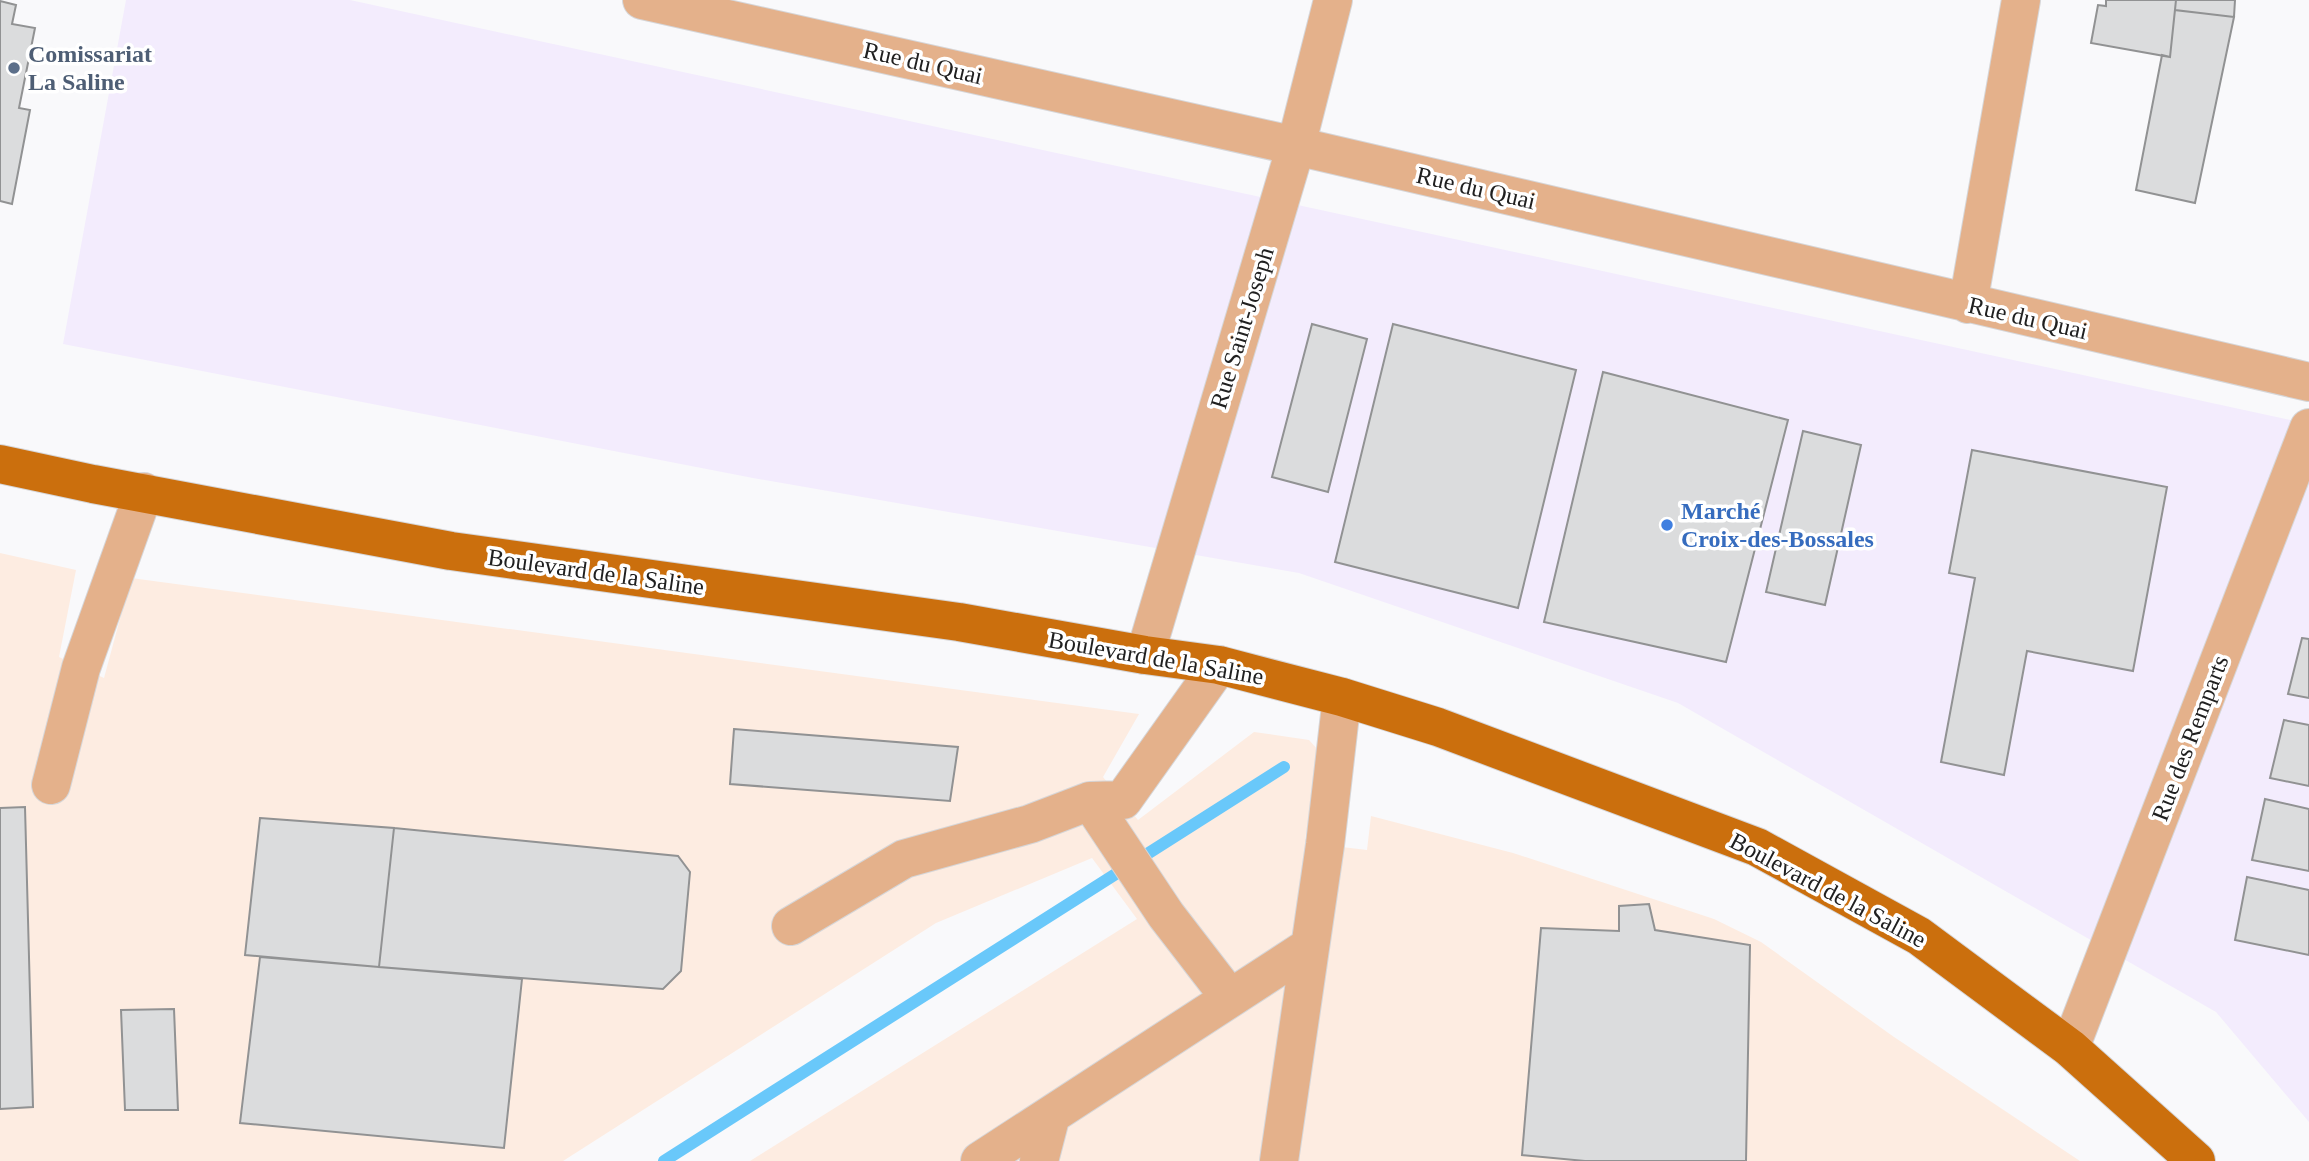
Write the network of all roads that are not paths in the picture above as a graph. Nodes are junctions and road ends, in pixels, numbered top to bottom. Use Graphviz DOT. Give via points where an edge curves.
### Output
graph roads {
  1 [pos="642,0"];
  2 [pos="1333,0"];
  3 [pos="2021,0"];
  4 [pos="738,10"];
  5 [pos="1296,146"];
  6 [pos="1968,304"];
  7 [pos="2309,382"];
  8 [pos="2309,428"];
  9 [pos="0,464"];
  10 [pos="144,492"];
  11 [pos="1145,655"];
  12 [pos="1219,665"];
  13 [pos="1342,697"];
  14 [pos="51,785"];
  15 [pos="1090,801"];
  16 [pos="792,926"];
  17 [pos="1309,947"];
  18 [pos="1230,998"];
  19 [pos="2070,1048"];
  20 [pos="1051,1115"];
  21 [pos="980,1161"];
  22 [pos="1039,1161"];
  23 [pos="1279,1161"];
  24 [pos="2196,1161"];
  1 -- 4 [label="street, Rue du Quai"];
  2 -- 5 [label="street, Rue Saint-Joseph"];
  3 -- 6 [label="street"];
  4 -- 5 [label="street, Rue du Quai"];
  5 -- 6 [label="street, Rue du Quai"];
  5 -- 11 [label="street, Rue Saint-Joseph"];
  6 -- 7 [label="street, Rue du Quai"];
  8 -- 19 [label="street, Rue des Remparts"];
  9 -- 10 [label="main road, Boulevard de la Saline"];
  10 -- 11 [label="main road, Boulevard de la Saline" via="451,551 959,622"];
  10 -- 14 [label="street" via="81,668"];
  11 -- 12 [label="main road, Boulevard de la Saline"];
  12 -- 13 [label="main road, Boulevard de la Saline"];
  12 -- 15 [label="street" via="1124,800"];
  13 -- 17 [label="street"];
  13 -- 19 [label="main road, Boulevard de la Saline" via="1438,727 1757,847 1919,936"];
  15 -- 16 [label="street" via="1030,824 904,859"];
  15 -- 18 [label="street" via="1166,915"];
  17 -- 18 [label="street"];
  17 -- 23 [label="street"];
  18 -- 20 [label="street"];
  19 -- 24 [label="main road, Boulevard de la Saline"];
  20 -- 21 [label="street"];
  20 -- 22 [label="street"];
}
